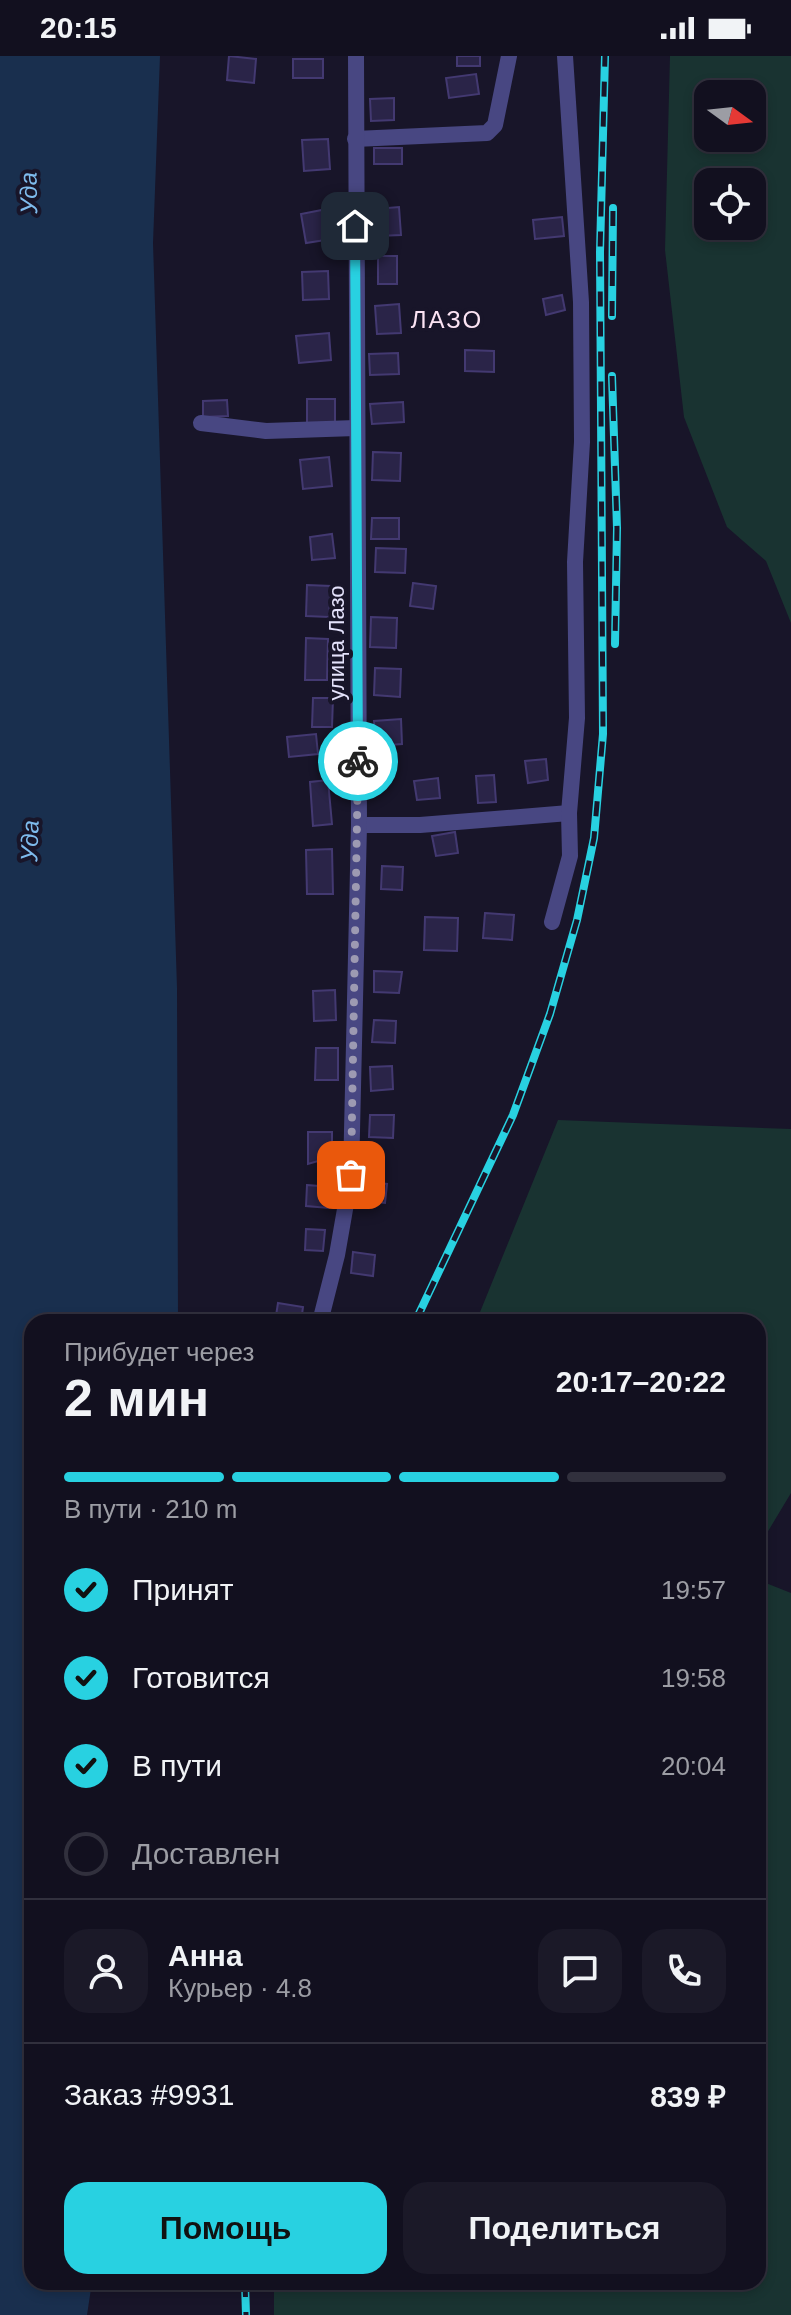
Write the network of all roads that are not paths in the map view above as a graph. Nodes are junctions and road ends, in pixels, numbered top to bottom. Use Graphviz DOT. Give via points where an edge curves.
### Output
graph roads {
  1 [pos="356,56"];
  2 [pos="509,56"];
  3 [pos="565,56"];
  4 [pos="355,139"];
  5 [pos="201,423"];
  6 [pos="356,428"];
  7 [pos="569,813"];
  8 [pos="359,825"];
  9 [pos="552,922"];
  10 [pos="322,1314"];
  1 -- 4 [label="street, улица Лазо"];
  2 -- 4 [label="street" via="495,125 487,133"];
  3 -- 7 [label="street" via="581,302 582,442 575,562 577,718"];
  4 -- 6 [label="street, улица Лазо"];
  5 -- 6 [label="street" via="266,431"];
  6 -- 8 [label="street, улица Лазо"];
  7 -- 8 [label="street"];
  7 -- 9 [label="street" via="570,856"];
  8 -- 10 [label="street, улица Лазо" via="351,1175"];
}
